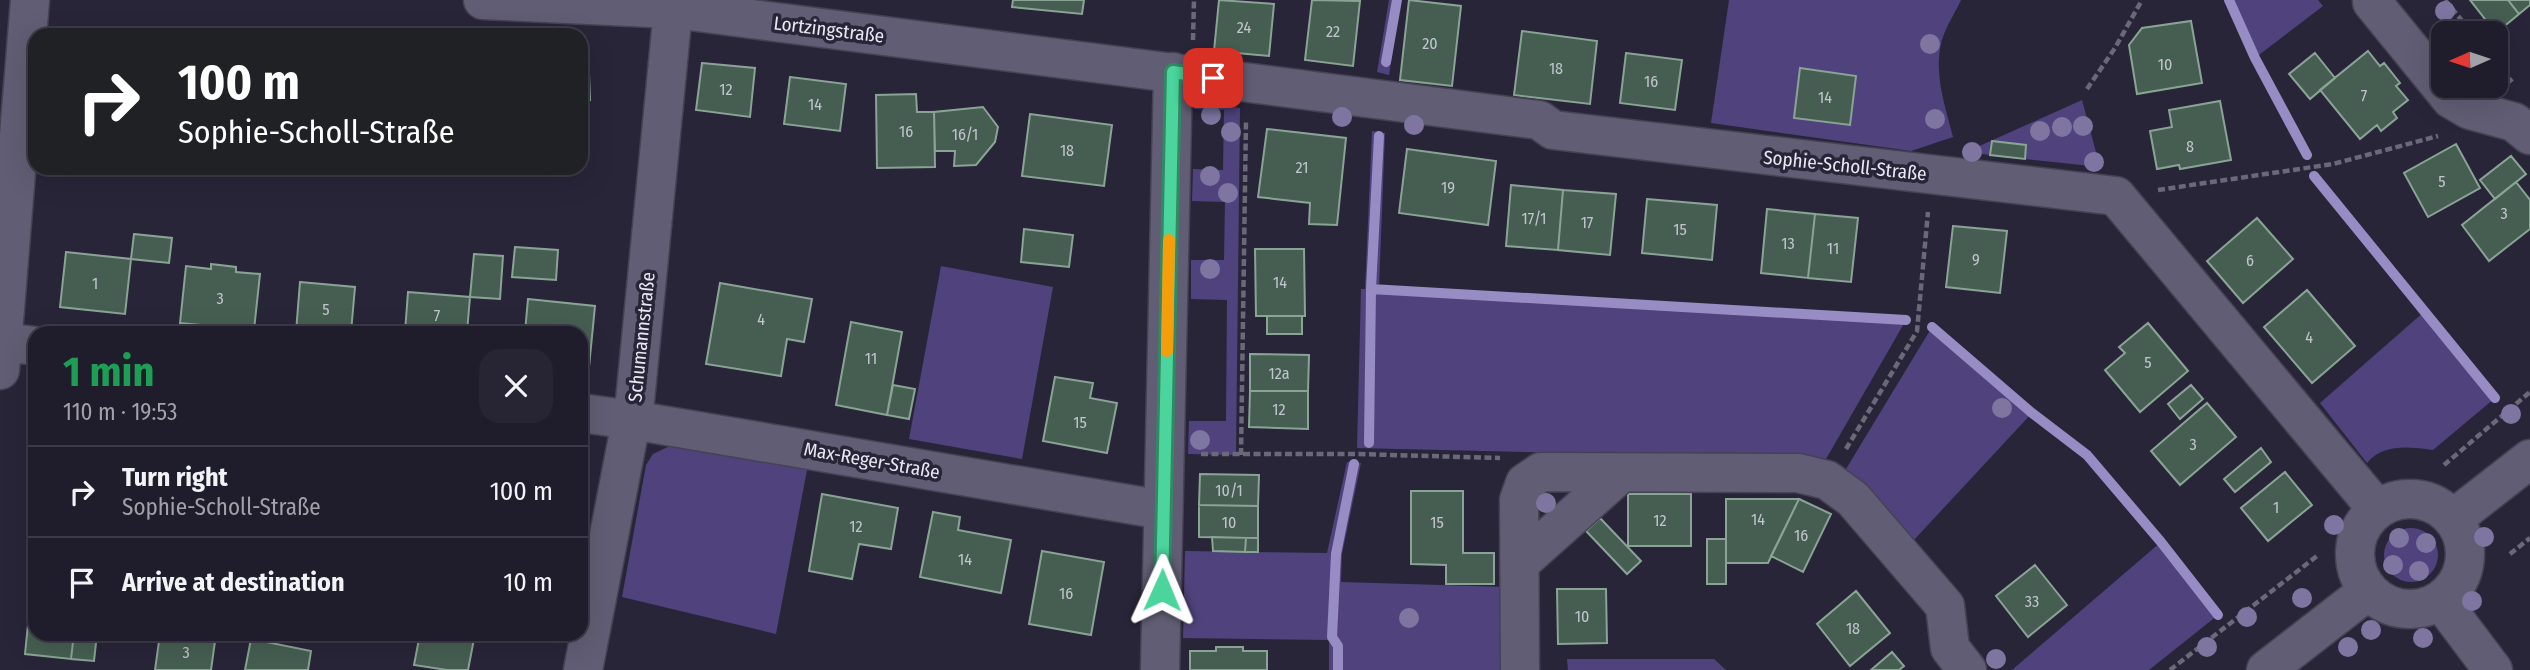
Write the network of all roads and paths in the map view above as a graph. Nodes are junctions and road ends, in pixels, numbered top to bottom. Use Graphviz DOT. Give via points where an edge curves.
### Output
graph roads {
  1 [pos="30,0"];
  2 [pos="483,0"];
  3 [pos="1194,0"];
  4 [pos="2142,0"];
  5 [pos="2372,0"];
  6 [pos="2445,0"];
  7 [pos="674,5"];
  8 [pos="2462,21"];
  9 [pos="29,28"];
  10 [pos="28,41"];
  11 [pos="1183,59"];
  12 [pos="2087,89"];
  13 [pos="1246,117"];
  14 [pos="2447,133"];
  15 [pos="2530,135"];
  16 [pos="1932,175"];
  17 [pos="2150,191"];
  18 [pos="13,352"];
  19 [pos="2530,392"];
  20 [pos="588,415"];
  21 [pos="632,420"];
  22 [pos="1188,454"];
  23 [pos="1241,455"];
  24 [pos="2530,459"];
  25 [pos="2444,465"];
  26 [pos="1621,473"];
  27 [pos="1828,480"];
  28 [pos="1525,483"];
  29 [pos="2377,509"];
  30 [pos="1163,510"];
  31 [pos="2454,519"];
  32 [pos="2530,538"];
  33 [pos="2510,555"];
  34 [pos="2317,556"];
  35 [pos="1520,563"];
  36 [pos="2368,591"];
  37 [pos="2441,601"];
  38 [pos="583,670"];
  39 [pos="1160,670"];
  40 [pos="1520,670"];
  41 [pos="1967,670"];
  42 [pos="2170,670"];
  43 [pos="2266,670"];
  44 [pos="2493,670"];
  1 -- 9 [label="street"];
  2 -- 7 [label="street, Lortzingstraße"];
  3 -- 11 [label="path"];
  4 -- 12 [label="path"];
  5 -- 15 [label="street" via="2451,99 2469,110 2514,122"];
  6 -- 8 [label="path"];
  7 -- 11 [label="street, Lortzingstraße"];
  7 -- 21 [label="street, Schumannstraße"];
  10 -- 18 [label="street"];
  11 -- 16 [label="street, Sophie-Scholl-Straße" via="1539,120 1553,130"];
  11 -- 30 [label="street"];
  13 -- 23 [label="path"];
  14 -- 17 [label="path" via="2333,164"];
  16 -- 27 [label="path" via="1917,331"];
  16 -- 29 [label="street, Sophie-Scholl-Straße" via="2116,196"];
  19 -- 25 [label="path"];
  20 -- 21 [label="street, Max-Reger-Straße"];
  21 -- 30 [label="street, Max-Reger-Straße"];
  21 -- 38 [label="street, Schumannstraße"];
  22 -- 23 [label="path"];
  23 -- 28 [label="path" via="1502,458"];
  24 -- 31 [label="street"];
  26 -- 27 [label="street" via="1798,472"];
  26 -- 28 [label="street" via="1541,472"];
  26 -- 35 [label="street"];
  27 -- 41 [label="street" via="1853,499 1945,606 1950,648"];
  28 -- 35 [label="street" via="1519,500"];
  29 -- 31 [label="street" via="2392,501 2417,499"];
  29 -- 36 [label="street" via="2364,522 2354,557"];
  30 -- 39 [label="street"];
  31 -- 37 [label="street" via="2465,542 2466,559 2454,590"];
  32 -- 33 [label="path"];
  34 -- 42 [label="path"];
  35 -- 40 [label="street"];
  36 -- 37 [label="street" via="2395,608 2427,608"];
  36 -- 43 [label="street"];
  37 -- 44 [label="street"];
}
